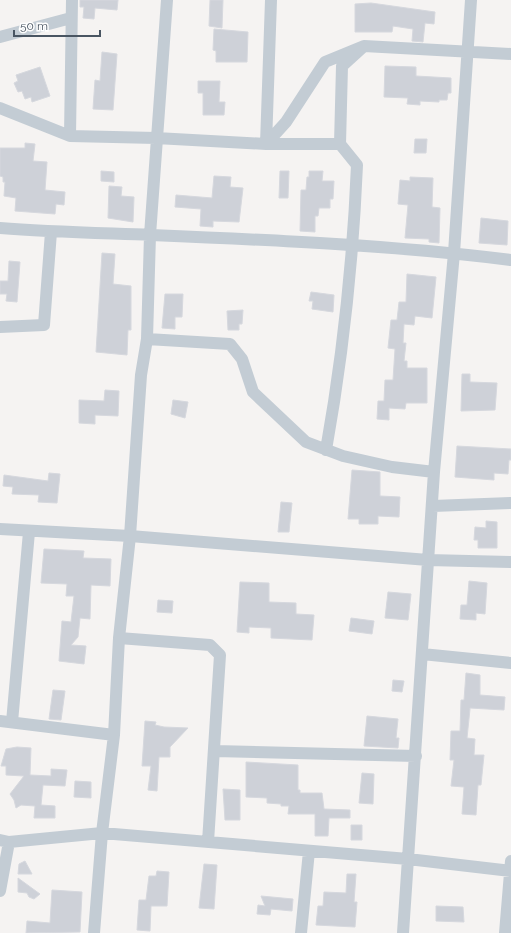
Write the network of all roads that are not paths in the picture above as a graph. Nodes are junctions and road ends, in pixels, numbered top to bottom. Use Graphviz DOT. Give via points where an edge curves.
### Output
graph roads {
  1 [pos="72,0"];
  2 [pos="167,0"];
  3 [pos="271,0"];
  4 [pos="471,0"];
  5 [pos="71,18"];
  6 [pos="0,38"];
  7 [pos="364,46"];
  8 [pos="468,51"];
  9 [pos="511,54"];
  10 [pos="0,108"];
  11 [pos="70,136"];
  12 [pos="156,138"];
  13 [pos="266,144"];
  14 [pos="340,144"];
  15 [pos="0,228"];
  16 [pos="51,232"];
  17 [pos="150,235"];
  18 [pos="354,244"];
  19 [pos="454,253"];
  20 [pos="511,260"];
  21 [pos="0,327"];
  22 [pos="147,339"];
  23 [pos="326,450"];
  24 [pos="434,472"];
  25 [pos="511,503"];
  26 [pos="433,506"];
  27 [pos="0,529"];
  28 [pos="29,532"];
  29 [pos="130,536"];
  30 [pos="428,560"];
  31 [pos="511,562"];
  32 [pos="119,638"];
  33 [pos="422,654"];
  34 [pos="511,663"];
  35 [pos="6,722"];
  36 [pos="114,735"];
  37 [pos="215,751"];
  38 [pos="416,756"];
  39 [pos="102,833"];
  40 [pos="5,841"];
  41 [pos="208,842"];
  42 [pos="309,851"];
  43 [pos="408,859"];
  44 [pos="511,868"];
  45 [pos="0,891"];
  46 [pos="94,933"];
  47 [pos="301,933"];
  48 [pos="403,933"];
  49 [pos="505,933"];
  1 -- 5 [label="street"];
  2 -- 12 [label="street"];
  3 -- 13 [label="street"];
  4 -- 8 [label="street"];
  5 -- 6 [label="street"];
  5 -- 11 [label="street"];
  7 -- 8 [label="street"];
  7 -- 13 [label="street" via="325,62 286,122"];
  7 -- 14 [label="street" via="342,66"];
  8 -- 9 [label="street"];
  8 -- 19 [label="street"];
  10 -- 11 [label="street"];
  11 -- 12 [label="street"];
  12 -- 13 [label="street"];
  12 -- 17 [label="street"];
  13 -- 14 [label="street"];
  14 -- 18 [label="street" via="357,165"];
  15 -- 16 [label="street"];
  16 -- 17 [label="street"];
  16 -- 21 [label="street" via="44,325"];
  17 -- 18 [label="street"];
  17 -- 22 [label="street"];
  18 -- 19 [label="street"];
  18 -- 23 [label="street" via="335,399"];
  19 -- 20 [label="street"];
  19 -- 24 [label="street"];
  22 -- 23 [label="street" via="230,344 242,359 253,392 306,442"];
  22 -- 29 [label="street" via="141,376"];
  23 -- 24 [label="street" via="392,467"];
  24 -- 26 [label="street"];
  25 -- 26 [label="street"];
  26 -- 30 [label="street"];
  27 -- 28 [label="street"];
  28 -- 29 [label="street"];
  28 -- 35 [label="street"];
  29 -- 30 [label="street"];
  29 -- 32 [label="street"];
  30 -- 31 [label="street"];
  30 -- 33 [label="street"];
  32 -- 36 [label="street"];
  32 -- 37 [label="street" via="210,645 218,651 221,659"];
  33 -- 34 [label="street"];
  33 -- 38 [label="street"];
  35 -- 36 [label="street"];
  36 -- 39 [label="street"];
  37 -- 38 [label="street"];
  37 -- 41 [label="street"];
  38 -- 43 [label="street"];
  39 -- 40 [label="street"];
  39 -- 41 [label="street"];
  39 -- 46 [label="street"];
  40 -- 45 [label="street"];
  41 -- 42 [label="street"];
  42 -- 43 [label="street"];
  42 -- 47 [label="street"];
  43 -- 44 [label="street"];
  43 -- 48 [label="street"];
  44 -- 49 [label="street"];
}
